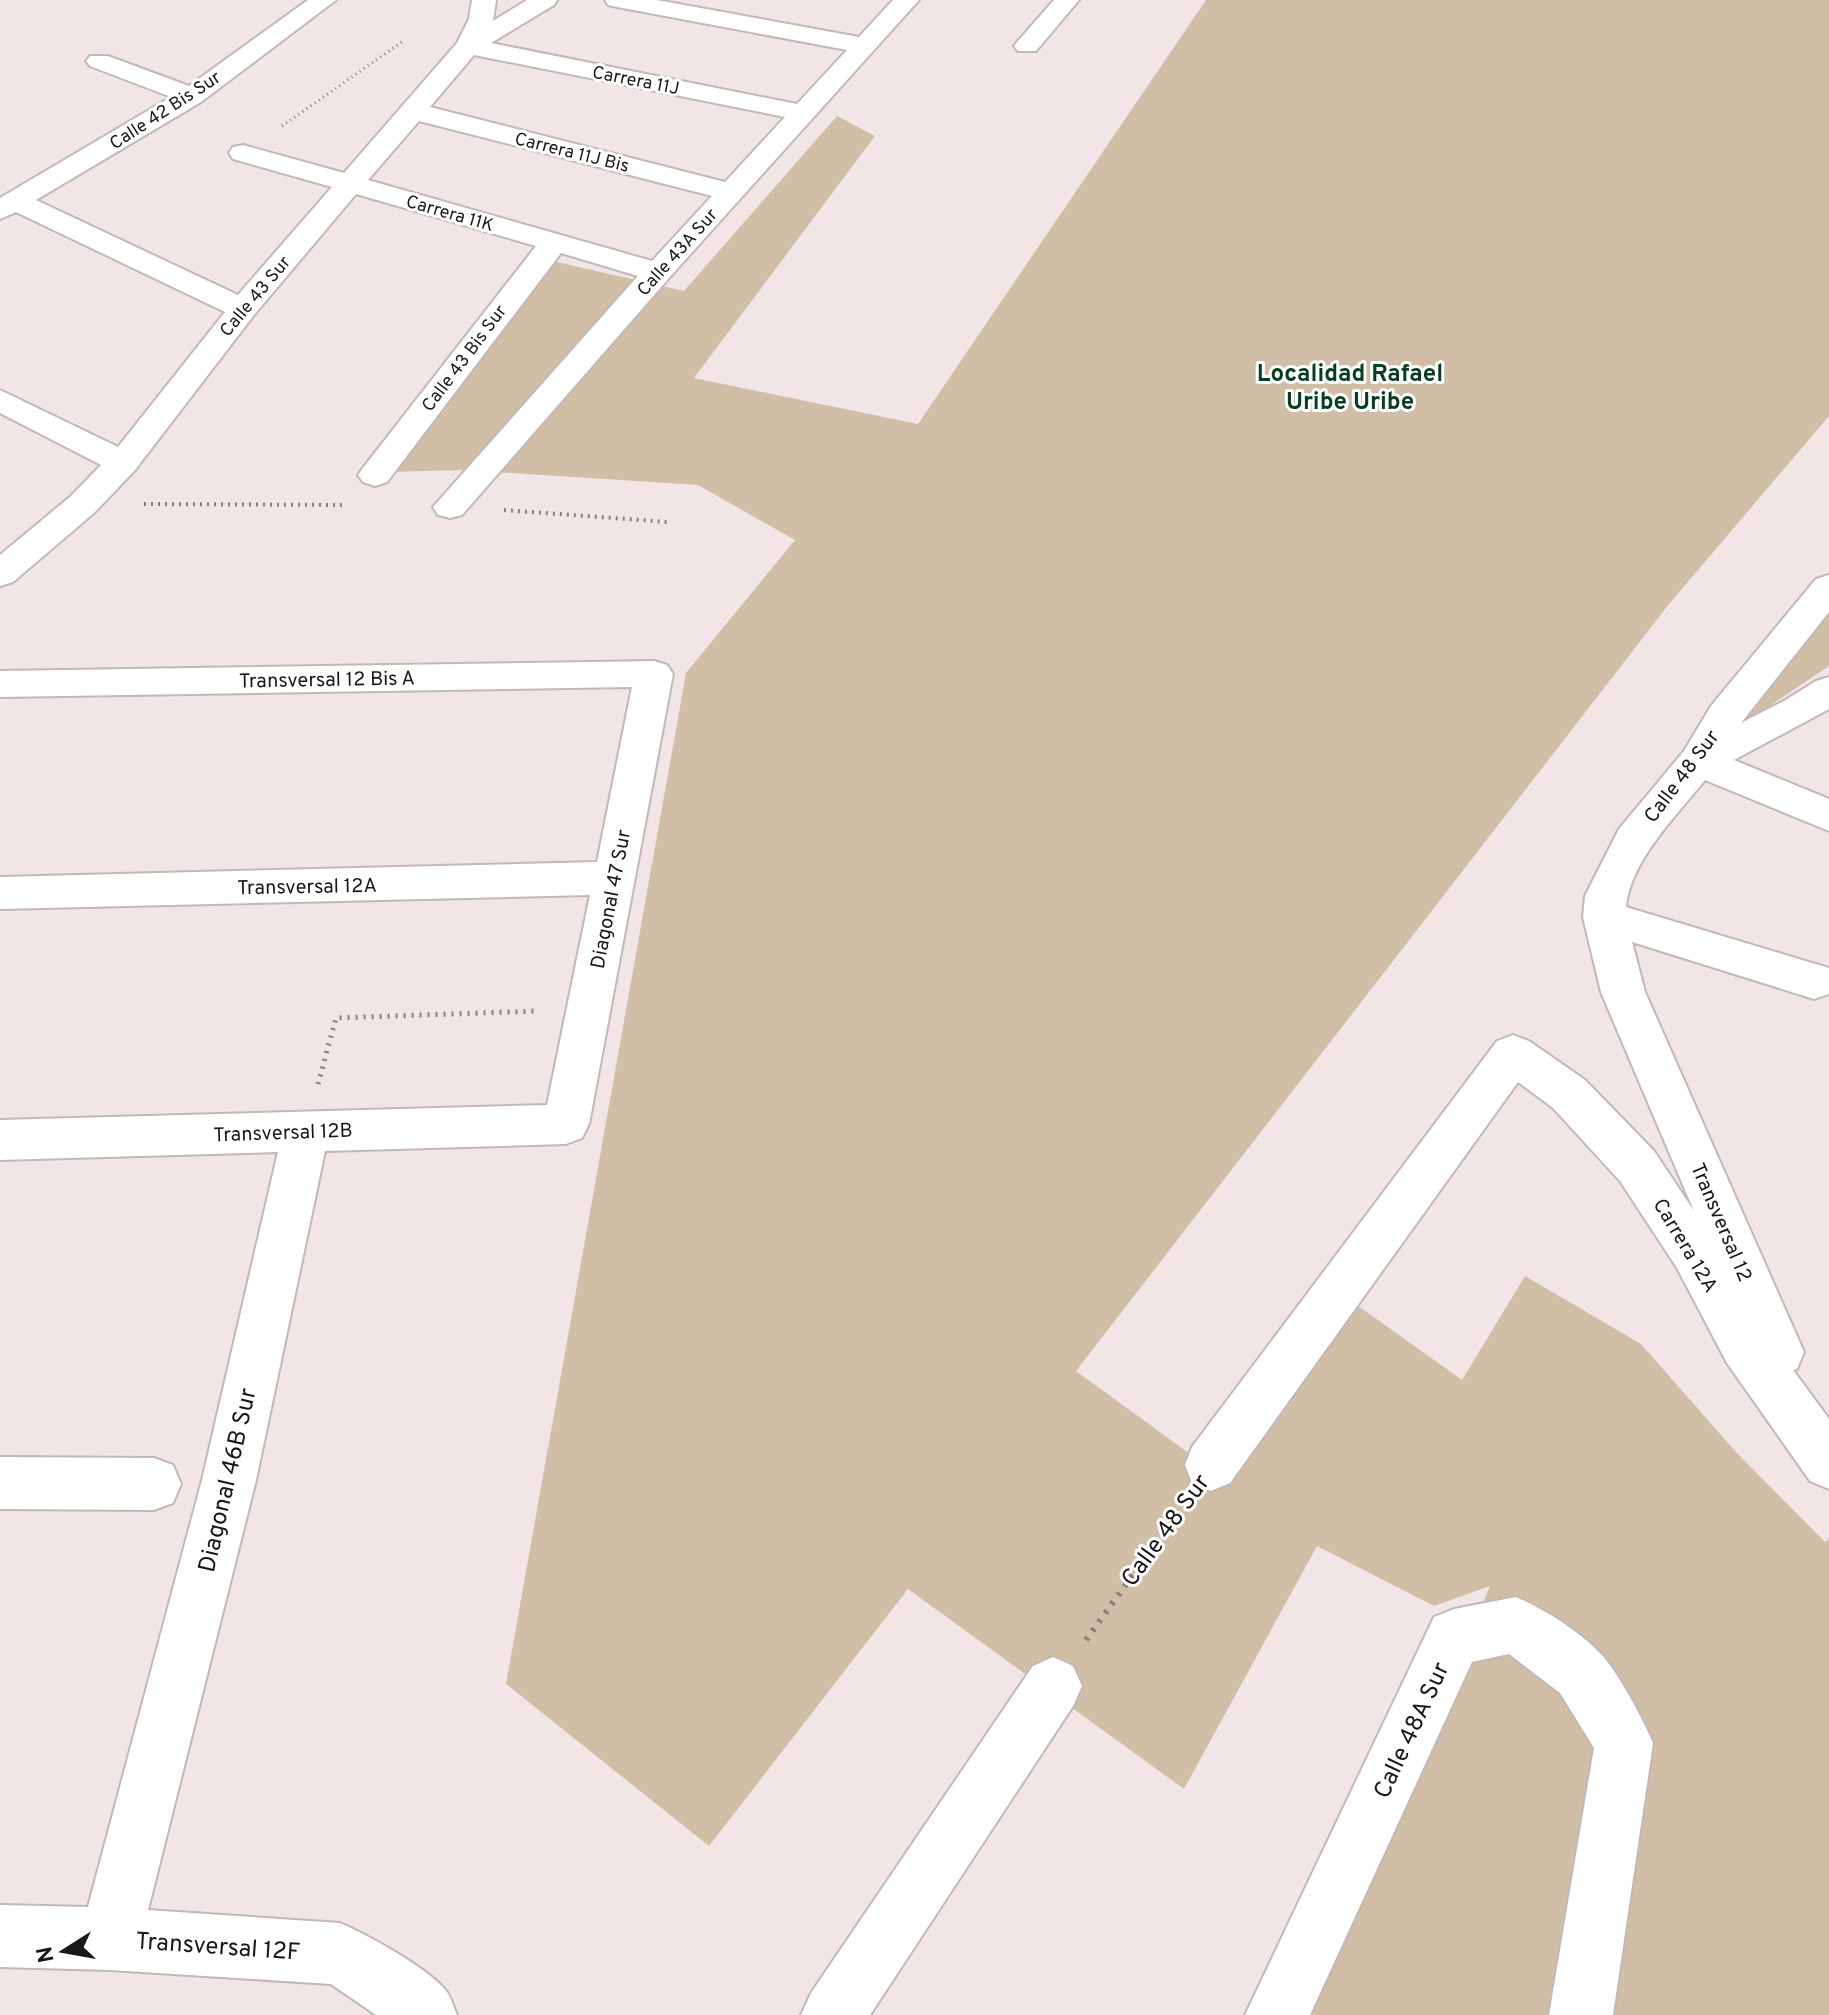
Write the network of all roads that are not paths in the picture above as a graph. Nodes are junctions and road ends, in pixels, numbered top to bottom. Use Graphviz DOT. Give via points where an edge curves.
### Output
graph roads {
  1 [pos="324,0"];
  2 [pos="484,0"];
  3 [pos="545,0"];
  4 [pos="617,0"];
  5 [pos="907,0"];
  6 [pos="1067,0"];
  7 [pos="468,46"];
  8 [pos="865,46"];
  9 [pos="1027,46"];
  10 [pos="99,61"];
  11 [pos="192,96"];
  12 [pos="413,111"];
  13 [pos="804,113"];
  14 [pos="243,153"];
  15 [pos="350,184"];
  16 [pos="731,192"];
  17 [pos="8,206"];
  18 [pos="554,242"];
  19 [pos="658,272"];
  20 [pos="243,309"];
  21 [pos="0,400"];
  22 [pos="123,463"];
  23 [pos="375,475"];
  24 [pos="450,507"];
  25 [pos="0,574"];
  26 [pos="1829,587"];
  27 [pos="654,674"];
  28 [pos="0,684"];
  29 [pos="1825,698"];
  30 [pos="1698,761"];
  31 [pos="1829,816"];
  32 [pos="614,878"];
  33 [pos="0,893"];
  34 [pos="1604,917"];
  35 [pos="1814,981"];
  36 [pos="1623,992"];
  37 [pos="1513,1054"];
  38 [pos="566,1124"];
  39 [pos="306,1132"];
  40 [pos="0,1140"];
  41 [pos="1825,1436"];
  42 [pos="1211,1465"];
  43 [pos="0,1483"];
  44 [pos="154,1484"];
  45 [pos="1053,1686"];
  46 [pos="0,1936"];
  47 [pos="110,1939"];
  48 [pos="413,2011"];
  49 [pos="833,2015"];
  50 [pos="1277,2015"];
  51 [pos="1581,2015"];
  1 -- 11 [label="street, Calle 42 Bis Sur"];
  2 -- 7 [label="street, Calle 43 Sur"];
  3 -- 7 [label="street"];
  4 -- 8 [label="street"];
  5 -- 8 [label="street, Calle 43A Sur"];
  6 -- 9 [label="street"];
  7 -- 12 [label="street, Calle 43 Sur"];
  7 -- 13 [label="street, Carrera 11J"];
  8 -- 13 [label="street, Calle 43A Sur"];
  10 -- 11 [label="street"];
  11 -- 17 [label="street, Calle 42 Bis Sur"];
  12 -- 15 [label="street, Calle 43 Sur"];
  12 -- 16 [label="street, Carrera 11J Bis"];
  13 -- 16 [label="street, Calle 43A Sur"];
  14 -- 15 [label="street, Carrera 11K"];
  15 -- 18 [label="street, Carrera 11K"];
  15 -- 20 [label="street, Calle 43 Sur"];
  16 -- 19 [label="street, Calle 43A Sur"];
  17 -- 20 [label="street"];
  18 -- 19 [label="street, Carrera 11K"];
  18 -- 23 [label="street, Calle 43 Bis Sur"];
  19 -- 24 [label="street, Calle 43A Sur"];
  20 -- 22 [label="street, Calle 43 Sur"];
  21 -- 22 [label="street"];
  22 -- 25 [label="street, Calle 43 Sur"];
  26 -- 30 [label="street, Calle 48 Sur" via="1725,716"];
  27 -- 28 [label="street, Transversal 12 Bis A"];
  27 -- 32 [label="street, Diagonal 47 Sur"];
  29 -- 30 [label="street"];
  30 -- 31 [label="street"];
  30 -- 34 [label="street, Calle 48 Sur" via="1633,840 1606,896"];
  32 -- 33 [label="street, Transversal 12A"];
  32 -- 38 [label="street, Diagonal 47 Sur"];
  34 -- 35 [label="street"];
  34 -- 36 [label="street, Calle 48 Sur"];
  36 -- 41 [label="street, Transversal 12" via="1758,1307"];
  37 -- 41 [label="street, Carrera 12A" via="1569,1094 1637,1166 1694,1252 1745,1346"];
  37 -- 42 [label="street, Calle 48 Sur"];
  38 -- 39 [label="street, Transversal 12B"];
  39 -- 40 [label="street, Transversal 12B"];
  39 -- 47 [label="street, Diagonal 46B Sur" via="229,1480"];
  43 -- 44 [label="street"];
  45 -- 49 [label="street"];
  46 -- 47 [label="street, Transversal 12F"];
  47 -- 48 [label="street, Transversal 12F" via="340,1954"];
  50 -- 51 [label="street, Calle 48A Sur" via="1454,1637 1516,1625 1580,1673 1624,1743"];
}
